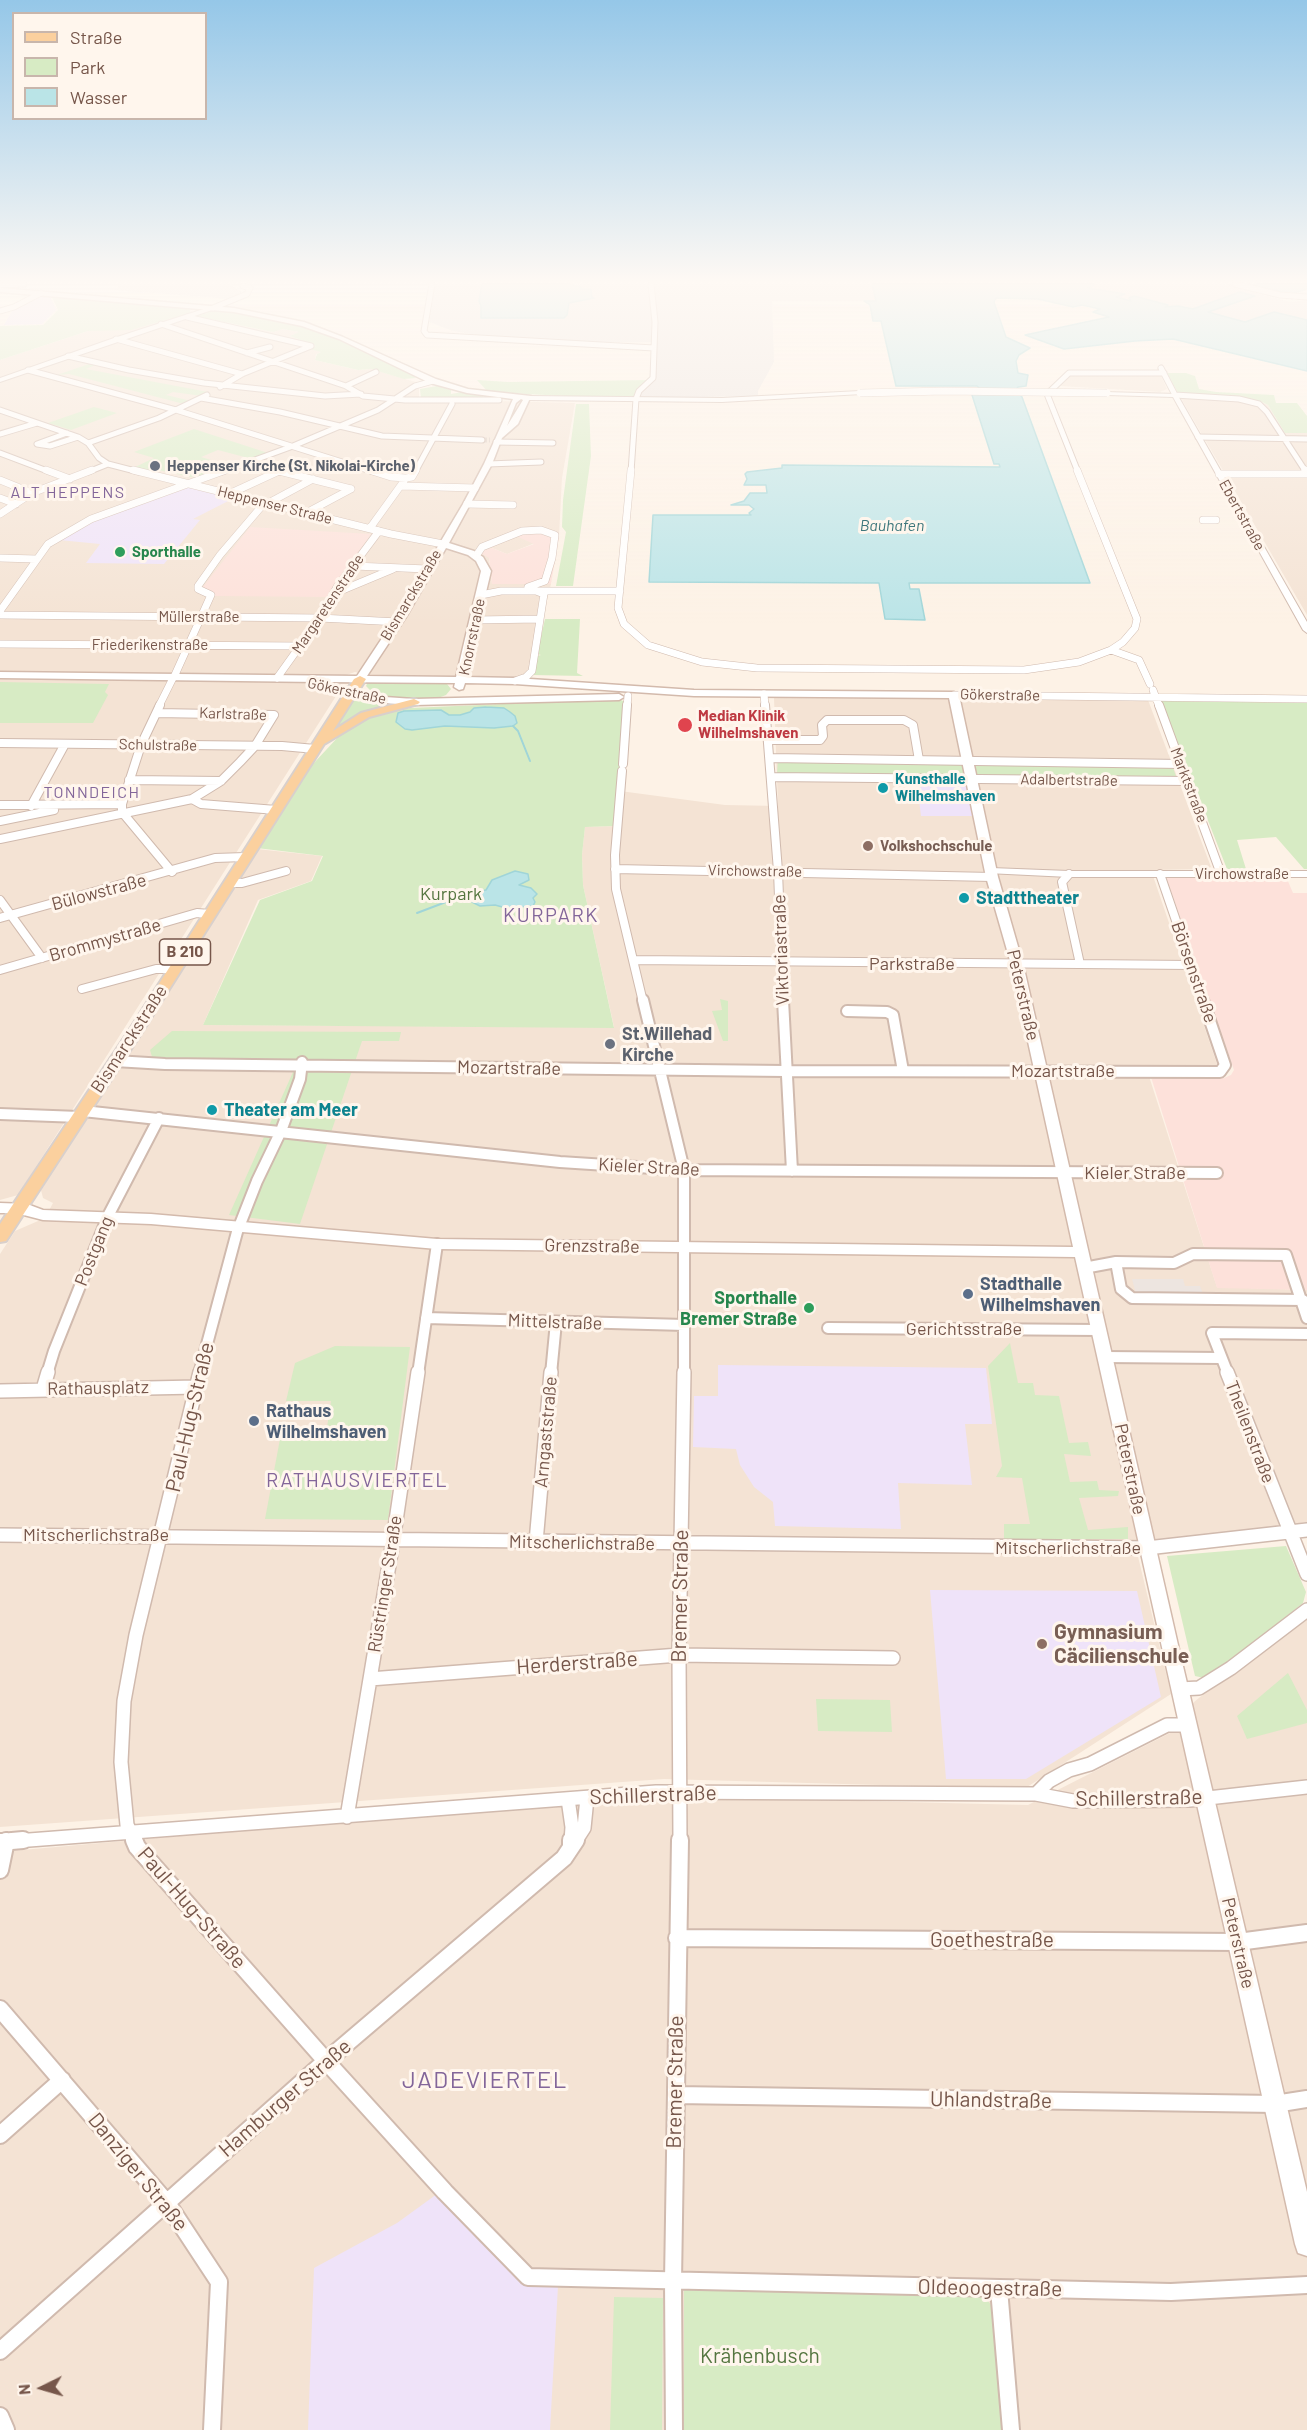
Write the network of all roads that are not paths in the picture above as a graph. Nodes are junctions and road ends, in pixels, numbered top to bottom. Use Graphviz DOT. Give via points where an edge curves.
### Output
graph roads {
  1 [pos="129,397"];
  2 [pos="380,397"];
  3 [pos="400,397"];
  4 [pos="501,397"];
  5 [pos="638,397"];
  6 [pos="783,397"];
  7 [pos="1048,397"];
  8 [pos="1176,397"];
  9 [pos="1205,397"];
  10 [pos="201,398"];
  11 [pos="528,398"];
  12 [pos="509,399"];
  13 [pos="396,400"];
  14 [pos="637,401"];
  15 [pos="453,402"];
  16 [pos="0,410"];
  17 [pos="176,410"];
  18 [pos="37,423"];
  19 [pos="342,426"];
  20 [pos="67,433"];
  21 [pos="0,434"];
  22 [pos="1307,434"];
  23 [pos="1283,436"];
  24 [pos="78,437"];
  25 [pos="1198,437"];
  26 [pos="434,438"];
  27 [pos="1307,439"];
  28 [pos="482,440"];
  29 [pos="496,440"];
  30 [pos="88,443"];
  31 [pos="553,443"];
  32 [pos="293,446"];
  33 [pos="0,453"];
  34 [pos="541,462"];
  35 [pos="108,464"];
  36 [pos="488,464"];
  37 [pos="1219,474"];
  38 [pos="1307,474"];
  39 [pos="409,478"];
  40 [pos="70,479"];
  41 [pos="313,479"];
  42 [pos="0,480"];
  43 [pos="187,484"];
  44 [pos="401,486"];
  45 [pos="475,488"];
  46 [pos="32,493"];
  47 [pos="229,494"];
  48 [pos="0,498"];
  49 [pos="16,504"];
  50 [pos="268,504"];
  51 [pos="467,504"];
  52 [pos="513,505"];
  53 [pos="306,513"];
  54 [pos="0,514"];
  55 [pos="1203,520"];
  56 [pos="1216,520"];
  57 [pos="370,528"];
  58 [pos="379,531"];
  59 [pos="443,544"];
  60 [pos="478,557"];
  61 [pos="0,558"];
  62 [pos="36,559"];
  63 [pos="354,566"];
  64 [pos="397,568"];
  65 [pos="427,569"];
  66 [pos="483,583"];
  67 [pos="530,589"];
  68 [pos="620,589"];
  69 [pos="333,594"];
  70 [pos="481,595"];
  71 [pos="0,613"];
  72 [pos="201,617"];
  73 [pos="320,618"];
  74 [pos="540,619"];
  75 [pos="475,620"];
  76 [pos="398,622"];
  77 [pos="1307,630"];
  78 [pos="0,644"];
  79 [pos="188,645"];
  80 [pos="300,646"];
  81 [pos="1111,650"];
  82 [pos="366,668"];
  83 [pos="532,671"];
  84 [pos="0,677"];
  85 [pos="277,678"];
  86 [pos="330,678"];
  87 [pos="173,679"];
  88 [pos="360,679"];
  89 [pos="443,680"];
  90 [pos="463,680"];
  91 [pos="515,681"];
  92 [pos="547,682"];
  93 [pos="1153,690"];
  94 [pos="456,692"];
  95 [pos="351,693"];
  96 [pos="694,693"];
  97 [pos="764,694"];
  98 [pos="954,695"];
  99 [pos="628,696"];
  100 [pos="1307,699"];
  101 [pos="414,702"];
  102 [pos="435,702"];
  103 [pos="156,713"];
  104 [pos="0,743"];
  105 [pos="769,743"];
  106 [pos="65,744"];
  107 [pos="141,745"];
  108 [pos="255,746"];
  109 [pos="315,749"];
  110 [pos="770,758"];
  111 [pos="919,760"];
  112 [pos="969,760"];
  113 [pos="1181,764"];
  114 [pos="771,777"];
  115 [pos="972,778"];
  116 [pos="129,780"];
  117 [pos="221,781"];
  118 [pos="1187,781"];
  119 [pos="192,799"];
  120 [pos="0,805"];
  121 [pos="31,806"];
  122 [pos="66,806"];
  123 [pos="122,808"];
  124 [pos="276,810"];
  125 [pos="0,821"];
  126 [pos="0,839"];
  127 [pos="243,860"];
  128 [pos="615,869"];
  129 [pos="286,871"];
  130 [pos="172,872"];
  131 [pos="778,872"];
  132 [pos="1221,873"];
  133 [pos="992,874"];
  134 [pos="1069,874"];
  135 [pos="1160,874"];
  136 [pos="1307,874"];
  137 [pos="230,883"];
  138 [pos="0,900"];
  139 [pos="210,914"];
  140 [pos="12,915"];
  141 [pos="0,918"];
  142 [pos="42,958"];
  143 [pos="633,960"];
  144 [pos="783,963"];
  145 [pos="1017,964"];
  146 [pos="1080,964"];
  147 [pos="1191,965"];
  148 [pos="175,969"];
  149 [pos="0,970"];
  150 [pos="82,989"];
  151 [pos="847,1011"];
  152 [pos="115,1061"];
  153 [pos="302,1064"];
  154 [pos="659,1070"];
  155 [pos="785,1071"];
  156 [pos="903,1071"];
  157 [pos="1040,1071"];
  158 [pos="1223,1071"];
  159 [pos="0,1114"];
  160 [pos="81,1114"];
  161 [pos="159,1118"];
  162 [pos="281,1131"];
  163 [pos="684,1170"];
  164 [pos="792,1171"];
  165 [pos="1064,1173"];
  166 [pos="1217,1173"];
  167 [pos="0,1208"];
  168 [pos="18,1209"];
  169 [pos="106,1216"];
  170 [pos="239,1226"];
  171 [pos="0,1237"];
  172 [pos="437,1244"];
  173 [pos="683,1248"];
  174 [pos="1080,1252"];
  175 [pos="1116,1262"];
  176 [pos="1084,1268"];
  177 [pos="1303,1300"];
  178 [pos="426,1318"];
  179 [pos="1307,1318"];
  180 [pos="556,1322"];
  181 [pos="685,1325"];
  182 [pos="828,1328"];
  183 [pos="1099,1330"];
  184 [pos="1307,1334"];
  185 [pos="1105,1357"];
  186 [pos="1221,1358"];
  187 [pos="197,1387"];
  188 [pos="43,1389"];
  189 [pos="0,1390"];
  190 [pos="1307,1530"];
  191 [pos="1288,1532"];
  192 [pos="0,1535"];
  193 [pos="161,1535"];
  194 [pos="393,1541"];
  195 [pos="536,1542"];
  196 [pos="681,1544"];
  197 [pos="1147,1548"];
  198 [pos="1307,1574"];
  199 [pos="1307,1610"];
  200 [pos="679,1655"];
  201 [pos="893,1658"];
  202 [pos="370,1679"];
  203 [pos="1180,1689"];
  204 [pos="1188,1725"];
  205 [pos="1307,1787"];
  206 [pos="680,1791"];
  207 [pos="1036,1794"];
  208 [pos="587,1798"];
  209 [pos="1205,1798"];
  210 [pos="568,1799"];
  211 [pos="347,1817"];
  212 [pos="130,1832"];
  213 [pos="3,1841"];
  214 [pos="571,1848"];
  215 [pos="0,1870"];
  216 [pos="1307,1933"];
  217 [pos="677,1938"];
  218 [pos="1238,1942"];
  219 [pos="0,2009"];
  220 [pos="326,2061"];
  221 [pos="62,2080"];
  222 [pos="675,2095"];
  223 [pos="1307,2099"];
  224 [pos="1275,2104"];
  225 [pos="0,2135"];
  226 [pos="167,2202"];
  227 [pos="1307,2244"];
  228 [pos="673,2280"];
  229 [pos="1307,2285"];
  230 [pos="999,2289"];
  231 [pos="0,2351"];
  232 [pos="0,2416"];
  233 [pos="6,2430"];
  234 [pos="212,2430"];
  235 [pos="674,2430"];
  236 [pos="1011,2430"];
  1 -- 17 [label="street"];
  2 -- 13 [label="street"];
  3 -- 13 [label="street"];
  4 -- 12 [label="main road"];
  5 -- 14 [label="street"];
  6 -- 14 [label="street, bridge"];
  7 -- 81 [label="street, Ebertstraße" via="1137,619 1131,633"];
  8 -- 25 [label="street, Ebertstraße"];
  9 -- 23 [label="street" via="1255,402"];
  10 -- 17 [label="street"];
  10 -- 19 [label="street"];
  11 -- 12 [label="main road"];
  11 -- 14 [label="street"];
  11 -- 29 [label="main road, Bismarckstraße" via="514,424"];
  12 -- 15 [label="street"];
  12 -- 29 [label="main road, Bismarckstraße"];
  13 -- 15 [label="street"];
  13 -- 19 [label="street"];
  14 -- 68 [label="street"];
  15 -- 26 [label="street"];
  16 -- 18 [label="street"];
  17 -- 30 [label="street"];
  17 -- 32 [label="street"];
  18 -- 20 [label="street"];
  18 -- 21 [label="street"];
  19 -- 26 [label="street" via="382,436"];
  19 -- 32 [label="street"];
  20 -- 24 [label="street"];
  20 -- 24 [label="street" via="38,444 50,446"];
  22 -- 23 [label="street"];
  23 -- 25 [label="street"];
  23 -- 27 [label="street"];
  23 -- 38 [label="street"];
  24 -- 30 [label="street"];
  25 -- 37 [label="street, Ebertstraße"];
  26 -- 28 [label="street"];
  26 -- 39 [label="street"];
  29 -- 31 [label="street"];
  29 -- 36 [label="main road, Bismarckstraße"];
  30 -- 35 [label="street"];
  32 -- 39 [label="street" via="391,477"];
  32 -- 43 [label="street"];
  33 -- 40 [label="street"];
  34 -- 36 [label="street"];
  35 -- 40 [label="street"];
  35 -- 43 [label="street, Heppenser Straße"];
  36 -- 45 [label="main road, Bismarckstraße"];
  37 -- 38 [label="street"];
  37 -- 77 [label="street, Ebertstraße"];
  39 -- 44 [label="street"];
  40 -- 46 [label="street"];
  41 -- 47 [label="street" via="279,471"];
  41 -- 50 [label="street"];
  41 -- 53 [label="street" via="351,489"];
  42 -- 46 [label="street"];
  43 -- 47 [label="street, Heppenser Straße"];
  43 -- 62 [label="street" via="91,519 59,536"];
  44 -- 45 [label="street"];
  44 -- 57 [label="street"];
  45 -- 51 [label="main road, Bismarckstraße"];
  46 -- 49 [label="street"];
  47 -- 50 [label="street, Heppenser Straße"];
  48 -- 49 [label="street"];
  49 -- 54 [label="street"];
  50 -- 53 [label="street, Heppenser Straße"];
  50 -- 72 [label="street" via="261,507 220,555 198,586 211,595"];
  51 -- 52 [label="street"];
  51 -- 59 [label="main road, Bismarckstraße"];
  53 -- 57 [label="street, Heppenser Straße"];
  55 -- 56 [label="street"];
  57 -- 58 [label="street, Heppenser Straße"];
  58 -- 59 [label="street, Heppenser Straße"];
  58 -- 63 [label="street, Margaretenstraße"];
  59 -- 60 [label="main road, Heppenser Straße"];
  59 -- 65 [label="main road, Bismarckstraße"];
  60 -- 66 [label="main road, Knorrstraße" via="486,571"];
  60 -- 67 [label="street" via="482,547 522,531 554,534 545,581"];
  61 -- 62 [label="street"];
  62 -- 71 [label="street"];
  63 -- 64 [label="street"];
  63 -- 69 [label="street, Margaretenstraße"];
  64 -- 65 [label="street"];
  64 -- 69 [label="street"];
  65 -- 76 [label="main road, Bismarckstraße"];
  66 -- 67 [label="street"];
  66 -- 70 [label="main road, Knorrstraße"];
  67 -- 68 [label="street"];
  67 -- 70 [label="street"];
  67 -- 74 [label="street" via="544,594"];
  68 -- 81 [label="street" via="618,608 624,624 641,640 684,658 721,665 1024,670 1079,662"];
  69 -- 73 [label="street, Margaretenstraße"];
  70 -- 75 [label="main road, Knorrstraße"];
  71 -- 72 [label="street, Müllerstraße"];
  72 -- 73 [label="street, Müllerstraße"];
  72 -- 79 [label="street"];
  73 -- 76 [label="street, Müllerstraße"];
  73 -- 80 [label="street, Margaretenstraße"];
  74 -- 75 [label="street"];
  74 -- 83 [label="street"];
  75 -- 90 [label="main road, Knorrstraße"];
  76 -- 82 [label="main road, Bismarckstraße"];
  78 -- 79 [label="street, Friederikenstraße"];
  79 -- 80 [label="street, Friederikenstraße"];
  79 -- 87 [label="street"];
  80 -- 85 [label="street, Margaretenstraße"];
  81 -- 93 [label="street, Marktstraße" via="1139,660"];
  82 -- 86 [label="main road"];
  82 -- 88 [label="main road, Bismarckstraße"];
  83 -- 91 [label="street"];
  83 -- 92 [label="street"];
  84 -- 87 [label="main road, Gökerstraße"];
  85 -- 86 [label="main road, Gökerstraße"];
  85 -- 87 [label="main road, Gökerstraße"];
  86 -- 88 [label="main road, Gökerstraße"];
  87 -- 95 [label="main road, Gökerstraße" via="308,682"];
  87 -- 103 [label="street"];
  88 -- 89 [label="main road, Gökerstraße"];
  88 -- 95 [label="main road, Bismarckstraße / B 210"];
  89 -- 90 [label="main road, Gökerstraße"];
  89 -- 94 [label="main road" via="454,686"];
  90 -- 91 [label="main road, Gökerstraße"];
  90 -- 94 [label="main road, Knorrstraße"];
  91 -- 92 [label="main road, Gökerstraße"];
  92 -- 96 [label="main road, Gökerstraße"];
  93 -- 98 [label="street, Gökerstraße"];
  93 -- 100 [label="street, Gökerstraße"];
  93 -- 113 [label="street, Marktstraße"];
  94 -- 102 [label="main road, Knorrstraße"];
  95 -- 101 [label="main road, Gökerstraße"];
  95 -- 109 [label="main road, Bismarckstraße / B 210"];
  96 -- 97 [label="main road, Gökerstraße"];
  96 -- 99 [label="main road, Gökerstraße"];
  97 -- 98 [label="main road, Gökerstraße"];
  97 -- 105 [label="street, Viktoriastraße"];
  98 -- 112 [label="main road, Peterstraße"];
  99 -- 102 [label="main road, Gökerstraße"];
  99 -- 128 [label="street, Bremer Straße"];
  101 -- 102 [label="main road, Gökerstraße"];
  101 -- 109 [label="main road, Bismarckstraße / B 210" via="365,715"];
  103 -- 107 [label="street"];
  103 -- 108 [label="street, Karlstraße" via="274,715"];
  104 -- 106 [label="street, Schulstraße"];
  105 -- 110 [label="street, Viktoriastraße"];
  105 -- 111 [label="street" via="819,740 827,720 904,720 913,725"];
  106 -- 107 [label="street, Schulstraße"];
  106 -- 121 [label="street"];
  107 -- 108 [label="street, Schulstraße"];
  107 -- 116 [label="street"];
  108 -- 109 [label="street, Schulstraße"];
  108 -- 117 [label="street"];
  109 -- 124 [label="main road, Bismarckstraße / B 210"];
  110 -- 111 [label="street, Adalbertstraße"];
  110 -- 114 [label="street, Viktoriastraße"];
  111 -- 112 [label="street, Adalbertstraße"];
  112 -- 113 [label="street, Adalbertstraße"];
  112 -- 115 [label="main road, Peterstraße"];
  113 -- 118 [label="street, Marktstraße"];
  114 -- 115 [label="street, Adalbertstraße"];
  114 -- 131 [label="street, Viktoriastraße"];
  115 -- 118 [label="street, Adalbertstraße"];
  115 -- 133 [label="main road, Peterstraße"];
  116 -- 117 [label="street"];
  116 -- 123 [label="street"];
  117 -- 119 [label="street"];
  118 -- 132 [label="street, Marktstraße"];
  119 -- 123 [label="street"];
  119 -- 124 [label="street" via="201,804"];
  120 -- 121 [label="street"];
  121 -- 122 [label="street"];
  122 -- 123 [label="street"];
  122 -- 125 [label="street"];
  123 -- 126 [label="street"];
  123 -- 130 [label="street"];
  124 -- 127 [label="main road, Bismarckstraße / B 210"];
  127 -- 130 [label="street, Bülowstraße"];
  127 -- 137 [label="main road, Bismarckstraße / B 210"];
  128 -- 131 [label="street, Virchowstraße"];
  128 -- 143 [label="street, Bremer Straße"];
  129 -- 137 [label="street"];
  130 -- 140 [label="street, Bülowstraße"];
  131 -- 133 [label="street, Virchowstraße"];
  131 -- 144 [label="street, Viktoriastraße"];
  132 -- 135 [label="street, Virchowstraße"];
  132 -- 136 [label="street, Virchowstraße"];
  133 -- 134 [label="street, Virchowstraße"];
  133 -- 145 [label="main road, Peterstraße"];
  134 -- 135 [label="street, Virchowstraße"];
  134 -- 146 [label="street" via="1062,882"];
  135 -- 147 [label="street, Börsenstraße"];
  137 -- 139 [label="main road, Bismarckstraße / B 210"];
  138 -- 140 [label="street"];
  139 -- 142 [label="street, Brommystraße" via="197,913"];
  139 -- 148 [label="main road, Bismarckstraße / B 210"];
  140 -- 141 [label="street, Bülowstraße"];
  140 -- 142 [label="street"];
  142 -- 149 [label="street, Brommystraße"];
  143 -- 144 [label="street, Parkstraße"];
  143 -- 154 [label="street, Bremer Straße"];
  144 -- 145 [label="street, Parkstraße"];
  144 -- 155 [label="street, Viktoriastraße"];
  145 -- 146 [label="street, Parkstraße"];
  145 -- 157 [label="main road, Peterstraße"];
  146 -- 147 [label="street, Parkstraße"];
  147 -- 158 [label="street, Börsenstraße" via="1225,1065"];
  148 -- 150 [label="street" via="156,969"];
  148 -- 152 [label="main road, Bismarckstraße / B 210"];
  151 -- 156 [label="street" via="892,1015"];
  152 -- 153 [label="street, Mozartstraße"];
  152 -- 160 [label="main road, Bismarckstraße / B 210"];
  153 -- 154 [label="street, Mozartstraße"];
  153 -- 162 [label="street, Paul-Hug-Straße"];
  154 -- 155 [label="street, Mozartstraße"];
  154 -- 163 [label="street, Bremer Straße"];
  155 -- 156 [label="street, Mozartstraße"];
  155 -- 164 [label="street, Viktoriastraße"];
  156 -- 157 [label="street, Mozartstraße"];
  157 -- 158 [label="street, Mozartstraße"];
  157 -- 165 [label="main road, Peterstraße"];
  159 -- 160 [label="street, Kieler Straße"];
  160 -- 161 [label="street, Kieler Straße"];
  160 -- 168 [label="main road, Bismarckstraße / B 210"];
  161 -- 162 [label="street, Kieler Straße"];
  161 -- 169 [label="street, Postgang"];
  162 -- 163 [label="street, Kieler Straße" via="560,1162"];
  162 -- 170 [label="street, Paul-Hug-Straße"];
  163 -- 164 [label="street, Kieler Straße"];
  163 -- 173 [label="street, Bremer Straße"];
  164 -- 165 [label="street, Kieler Straße"];
  165 -- 166 [label="street, Kieler Straße"];
  165 -- 174 [label="main road, Peterstraße"];
  167 -- 168 [label="main road, Grenzstraße"];
  168 -- 169 [label="main road, Grenzstraße" via="43,1215"];
  168 -- 171 [label="main road, Bismarckstraße / B 210"];
  169 -- 170 [label="main road, Grenzstraße"];
  169 -- 188 [label="street, Postgang"];
  170 -- 172 [label="main road, Grenzstraße"];
  170 -- 187 [label="street, Paul-Hug-Straße"];
  172 -- 173 [label="main road, Grenzstraße"];
  172 -- 178 [label="street, Rüstringer Straße"];
  173 -- 174 [label="main road, Grenzstraße"];
  173 -- 181 [label="street, Bremer Straße"];
  174 -- 176 [label="main road, Peterstraße"];
  175 -- 176 [label="street"];
  175 -- 177 [label="street" via="1121,1288 1132,1298"];
  175 -- 177 [label="street" via="1174,1263 1193,1254 1286,1255"];
  176 -- 183 [label="main road, Peterstraße"];
  177 -- 179 [label="street"];
  178 -- 180 [label="street, Mittelstraße"];
  178 -- 194 [label="street, Rüstringer Straße"];
  180 -- 181 [label="street, Mittelstraße"];
  180 -- 195 [label="street, Arngaststraße"];
  181 -- 196 [label="street, Bremer Straße"];
  182 -- 183 [label="street, Gerichtsstraße"];
  183 -- 185 [label="main road, Peterstraße"];
  184 -- 186 [label="street, Theilenstraße" via="1212,1333"];
  185 -- 186 [label="street"];
  185 -- 197 [label="main road, Peterstraße"];
  186 -- 191 [label="street, Theilenstraße"];
  187 -- 188 [label="street, Rathausplatz"];
  187 -- 193 [label="street, Paul-Hug-Straße"];
  188 -- 189 [label="street, Rathausplatz"];
  190 -- 191 [label="street, Mitscherlichstraße"];
  191 -- 197 [label="street, Mitscherlichstraße"];
  191 -- 198 [label="street, Theilenstraße"];
  192 -- 193 [label="street, Mitscherlichstraße"];
  193 -- 194 [label="street, Mitscherlichstraße"];
  193 -- 212 [label="street, Paul-Hug-Straße" via="124,1701 121,1762"];
  194 -- 195 [label="street, Mitscherlichstraße"];
  194 -- 202 [label="street, Rüstringer Straße"];
  195 -- 196 [label="street, Mitscherlichstraße"];
  196 -- 197 [label="street, Mitscherlichstraße"];
  196 -- 200 [label="street, Bremer Straße"];
  197 -- 203 [label="main road, Peterstraße"];
  199 -- 203 [label="street" via="1199,1688"];
  200 -- 201 [label="street, Herderstraße"];
  200 -- 202 [label="street, Herderstraße"];
  200 -- 206 [label="street, Bremer Straße"];
  202 -- 211 [label="street, Rüstringer Straße"];
  203 -- 204 [label="main road, Peterstraße"];
  204 -- 207 [label="street" via="1167,1725 1090,1764 1069,1770"];
  204 -- 209 [label="main road, Peterstraße"];
  205 -- 209 [label="street, Schillerstraße"];
  206 -- 207 [label="street, Schillerstraße"];
  206 -- 208 [label="street, Schillerstraße"];
  206 -- 217 [label="street, Bremer Straße"];
  207 -- 209 [label="street, Schillerstraße" via="1072,1801"];
  208 -- 210 [label="street, Schillerstraße"];
  208 -- 214 [label="street, Hamburger Straße" via="584,1828"];
  209 -- 218 [label="main road, Peterstraße"];
  210 -- 211 [label="street, Schillerstraße"];
  210 -- 214 [label="street"];
  211 -- 212 [label="street, Schillerstraße"];
  212 -- 213 [label="street, Schillerstraße"];
  212 -- 220 [label="street, Paul-Hug-Straße" via="137,1847"];
  213 -- 215 [label="street"];
  214 -- 220 [label="street, Hamburger Straße"];
  216 -- 218 [label="street, Goethestraße"];
  217 -- 218 [label="street, Goethestraße"];
  217 -- 222 [label="street, Bremer Straße"];
  218 -- 224 [label="main road, Peterstraße"];
  219 -- 221 [label="street, Danziger Straße"];
  220 -- 226 [label="street, Hamburger Straße"];
  220 -- 228 [label="street, Paul-Hug-Straße" via="528,2277"];
  221 -- 225 [label="street"];
  221 -- 226 [label="street, Danziger Straße"];
  222 -- 224 [label="street, Uhlandstraße"];
  222 -- 228 [label="street, Bremer Straße"];
  223 -- 224 [label="street, Uhlandstraße"];
  224 -- 227 [label="main road, Peterstraße"];
  226 -- 231 [label="street, Hamburger Straße"];
  226 -- 234 [label="street, Danziger Straße" via="219,2282"];
  228 -- 230 [label="street, Oldeoogestraße"];
  228 -- 235 [label="street, Bremer Straße"];
  229 -- 230 [label="street, Oldeoogestraße" via="1171,2292"];
  230 -- 236 [label="street"];
  232 -- 233 [label="street"];
}
